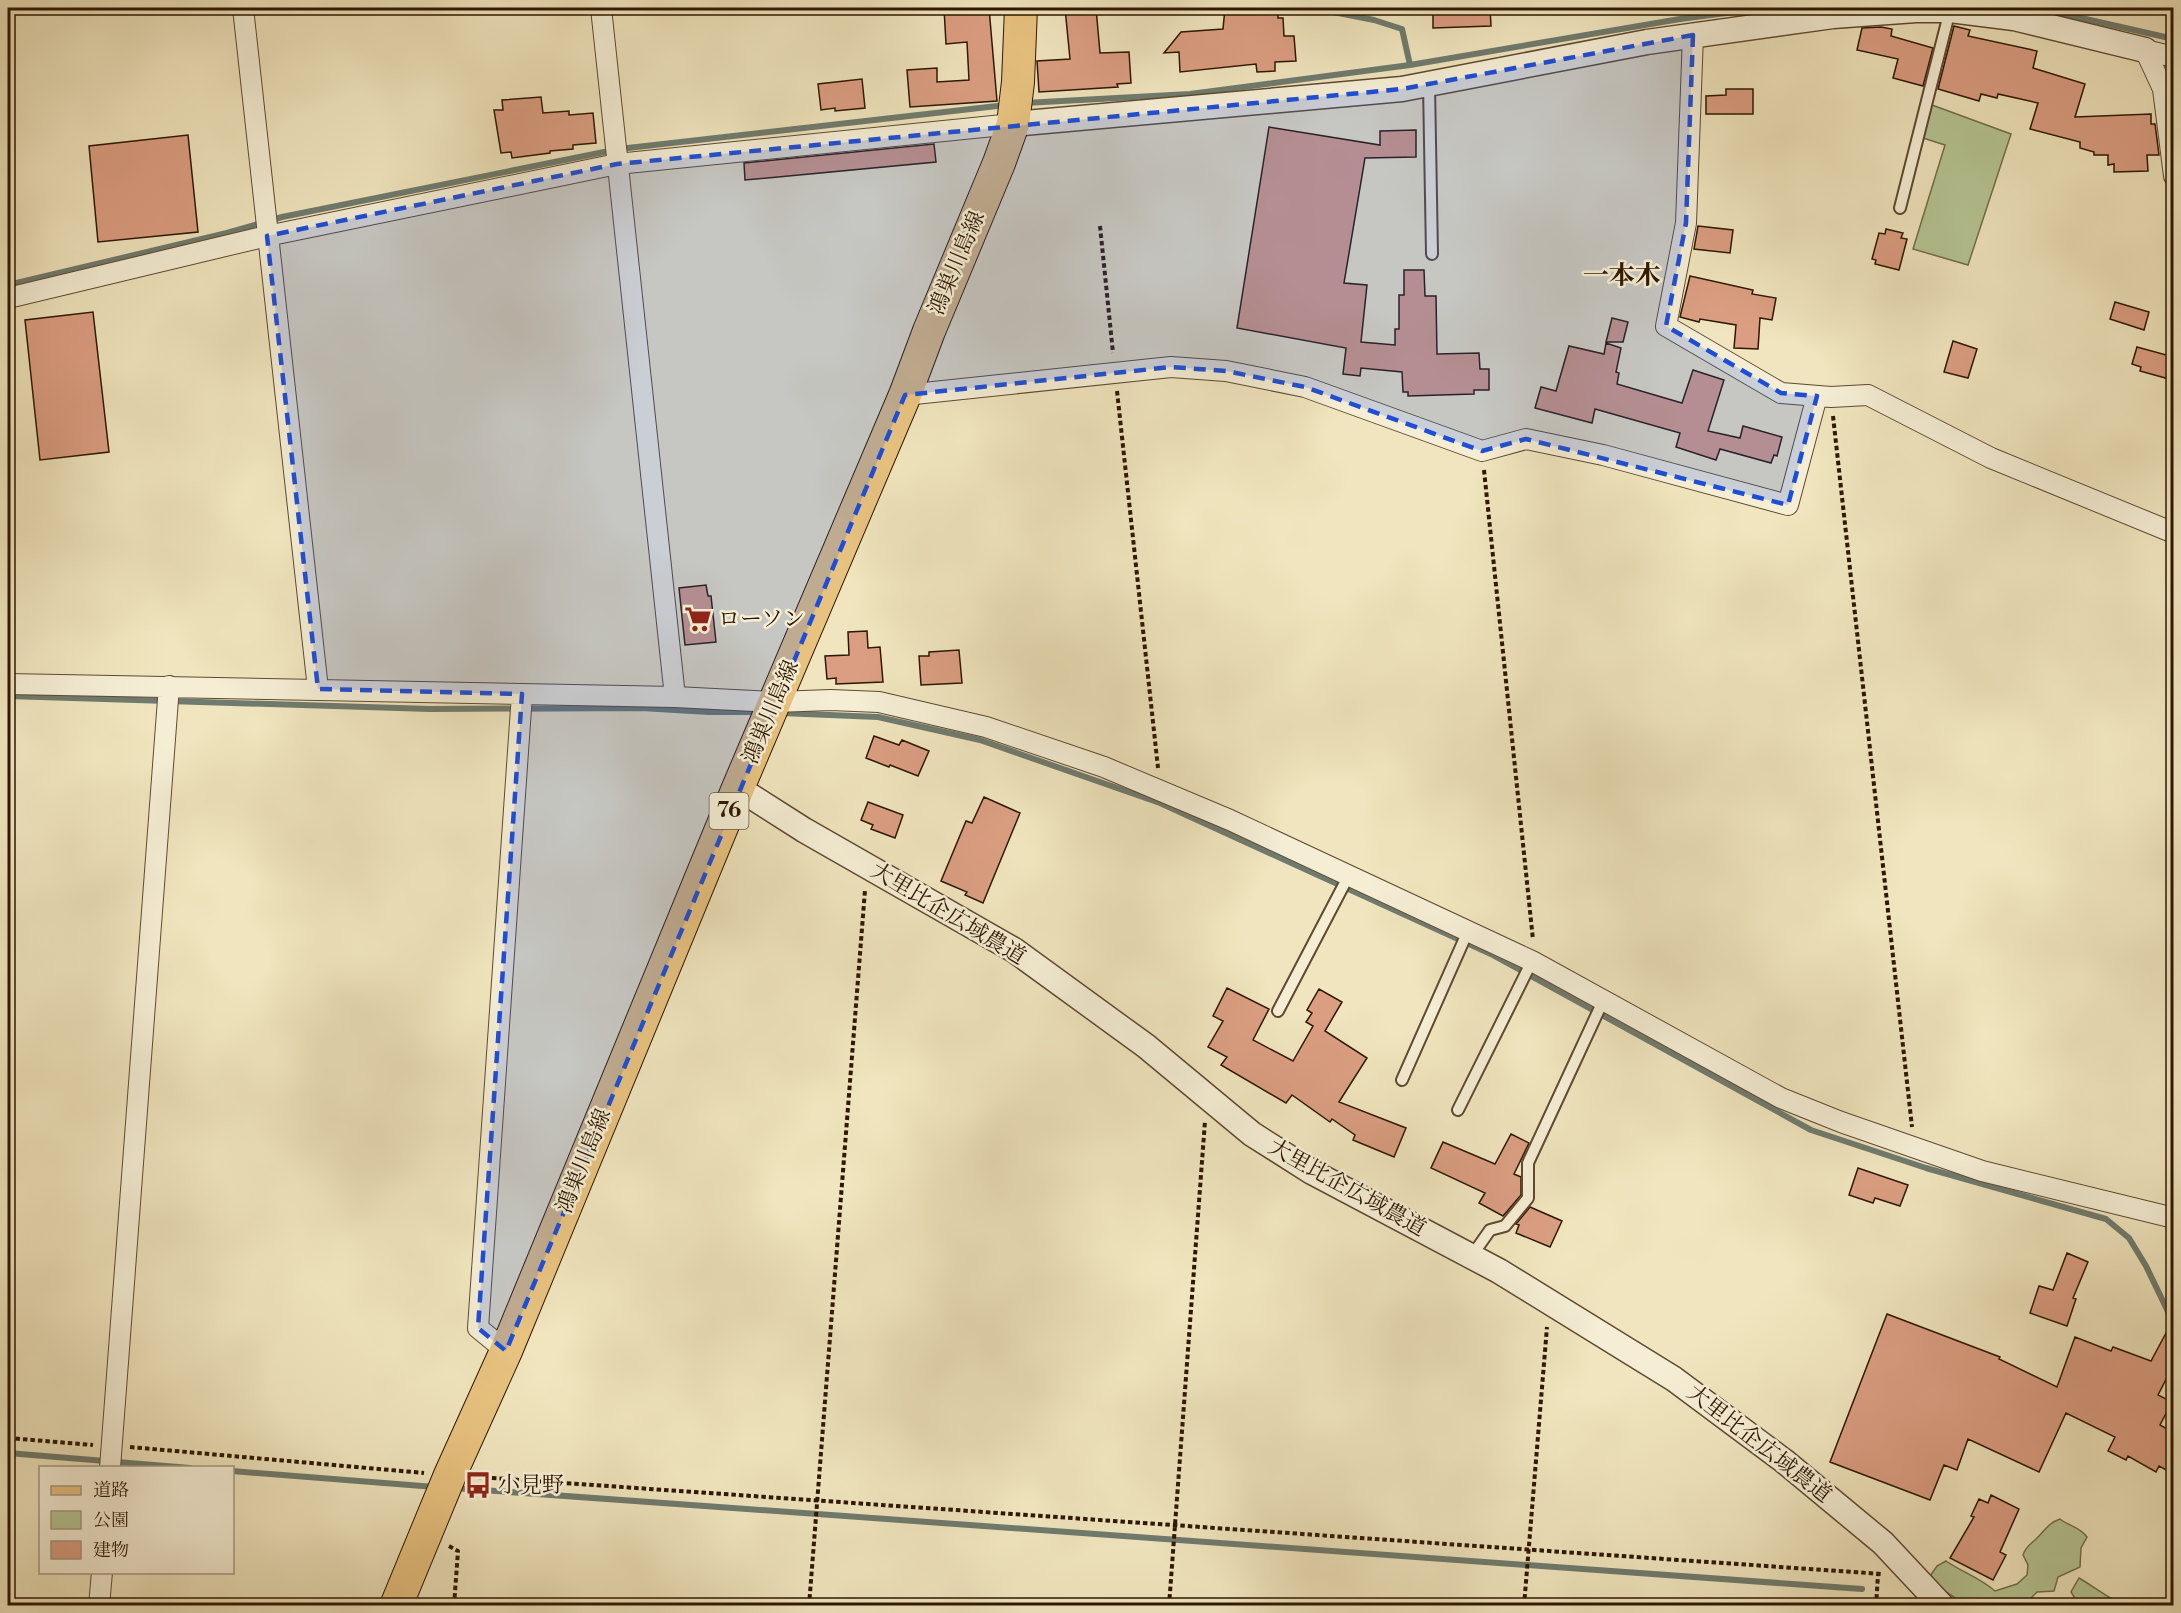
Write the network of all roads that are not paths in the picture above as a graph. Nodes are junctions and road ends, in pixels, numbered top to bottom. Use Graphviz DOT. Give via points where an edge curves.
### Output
graph roads {
  1 [pos="243,8"];
  2 [pos="601,8"];
  3 [pos="1021,8"];
  4 [pos="1950,10"];
  5 [pos="1868,11"];
  6 [pos="1693,35"];
  7 [pos="2145,50"];
  8 [pos="2174,57"];
  9 [pos="1429,85"];
  10 [pos="1013,124"];
  11 [pos="617,165"];
  12 [pos="2174,176"];
  13 [pos="1900,208"];
  14 [pos="267,236"];
  15 [pos="1432,254"];
  16 [pos="8,298"];
  17 [pos="905,395"];
  18 [pos="1824,396"];
  19 [pos="2174,533"];
  20 [pos="8,684"];
  21 [pos="169,686"];
  22 [pos="318,689"];
  23 [pos="522,694"];
  24 [pos="675,697"];
  25 [pos="776,702"];
  26 [pos="738,788"];
  27 [pos="1349,875"];
  28 [pos="1468,931"];
  29 [pos="1532,961"];
  30 [pos="1603,1001"];
  31 [pos="1278,1011"];
  32 [pos="1402,1080"];
  33 [pos="1458,1110"];
  34 [pos="2174,1218"];
  35 [pos="1471,1257"];
  36 [pos="506,1351"];
  37 [pos="110,1466"];
  38 [pos="102,1574"];
  39 [pos="99,1605"];
  40 [pos="396,1605"];
  41 [pos="1942,1605"];
  1 -- 14 [label="street"];
  2 -- 11 [label="street"];
  3 -- 10 [label="main road, 鴻巣川島線 / 76"];
  4 -- 5 [label="street"];
  4 -- 7 [label="street" via="2014,18"];
  4 -- 13 [label="lane"];
  5 -- 6 [label="street"];
  6 -- 9 [label="street"];
  6 -- 18 [label="street" via="1686,223 1666,326 1781,393"];
  7 -- 8 [label="street"];
  7 -- 12 [label="street" via="2163,89"];
  9 -- 10 [label="street"];
  9 -- 15 [label="lane"];
  10 -- 11 [label="street"];
  10 -- 17 [label="main road, 鴻巣川島線 / 76"];
  11 -- 14 [label="street"];
  11 -- 24 [label="street"];
  14 -- 16 [label="street"];
  14 -- 22 [label="street"];
  17 -- 18 [label="street" via="1170,367 1226,371 1305,387 1482,451 1526,439 1603,455 1788,505"];
  17 -- 25 [label="main road, 鴻巣川島線 / 76"];
  18 -- 19 [label="street" via="1868,395 1991,458"];
  20 -- 21 [label="street"];
  21 -- 22 [label="street"];
  21 -- 37 [label="street"];
  22 -- 23 [label="street"];
  23 -- 24 [label="street"];
  23 -- 36 [label="street" via="478,1328"];
  24 -- 25 [label="street"];
  25 -- 26 [label="main road, 鴻巣川島線 / 76"];
  25 -- 27 [label="street" via="879,702 986,727 1160,789"];
  26 -- 35 [label="street, 大里比企広域農道" via="1014,950 1146,1047 1252,1134 1312,1172"];
  26 -- 36 [label="main road, 鴻巣川島線 / 76"];
  27 -- 28 [label="street"];
  27 -- 31 [label="lane"];
  28 -- 29 [label="street"];
  28 -- 32 [label="lane"];
  29 -- 30 [label="street"];
  29 -- 33 [label="lane"];
  30 -- 34 [label="street" via="1781,1098 1841,1122 1982,1172"];
  30 -- 35 [label="lane" via="1528,1163 1528,1198 1505,1226 1490,1230"];
  35 -- 41 [label="street, 大里比企広域農道" via="1674,1378 1784,1461 1883,1543"];
  36 -- 40 [label="main road, 鴻巣川島線 / 76"];
  38 -- 39 [label="street"];
}
